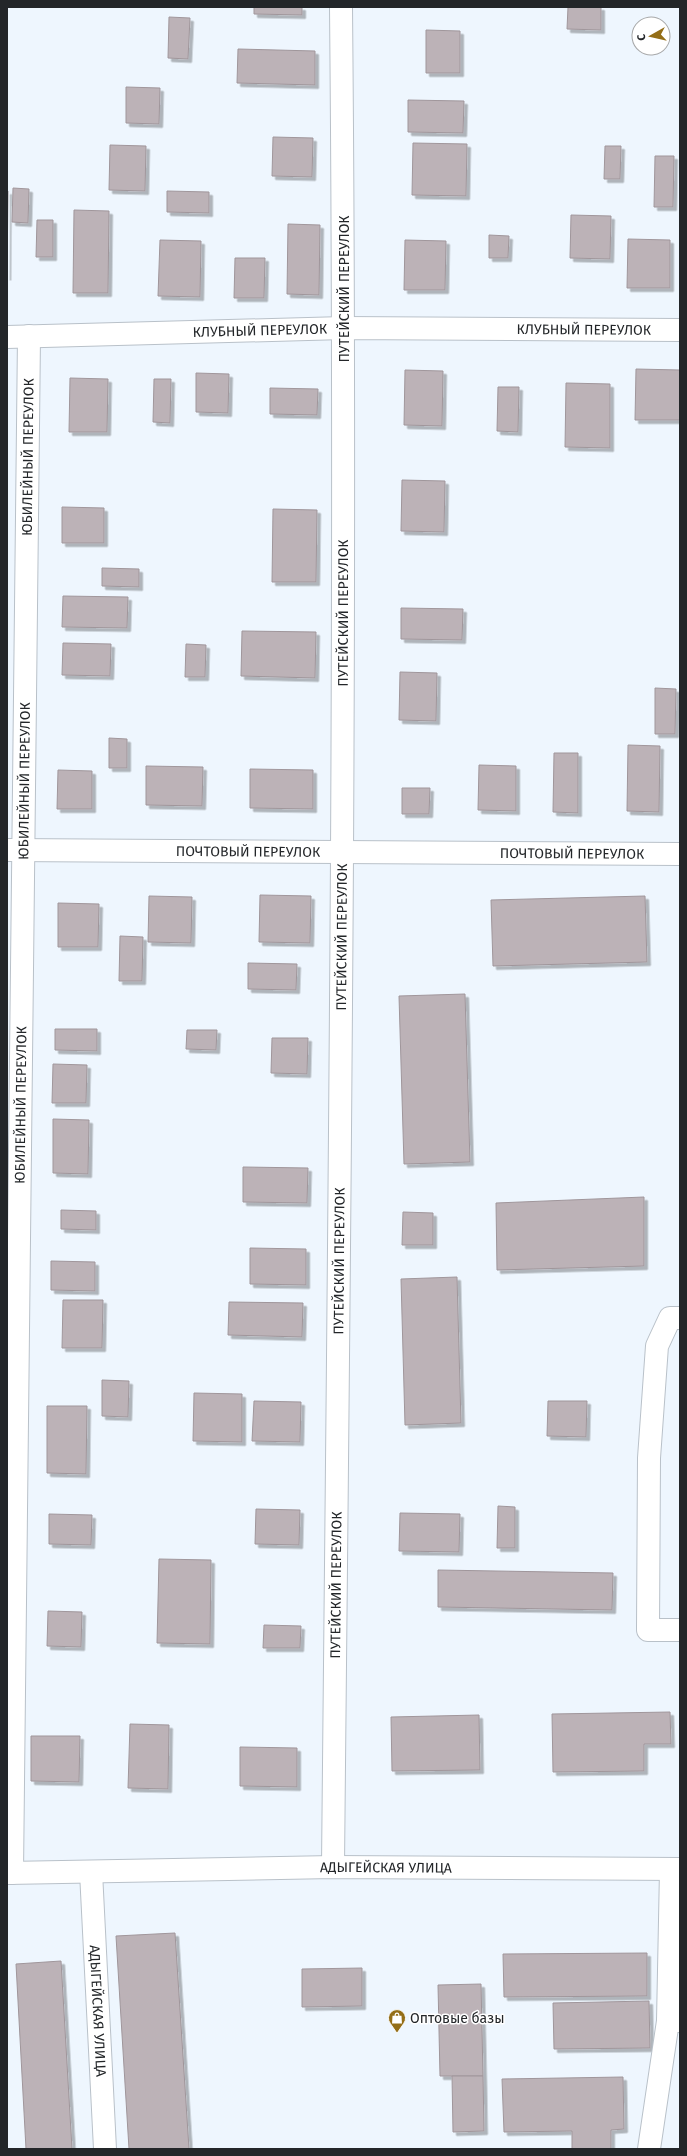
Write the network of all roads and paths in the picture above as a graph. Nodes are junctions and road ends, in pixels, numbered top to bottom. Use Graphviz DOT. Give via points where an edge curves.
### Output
graph roads {
  1 [pos="341,7"];
  2 [pos="344,328"];
  3 [pos="680,330"];
  4 [pos="29,336"];
  5 [pos="7,337"];
  6 [pos="15,849"];
  7 [pos="343,851"];
  8 [pos="680,854"];
  9 [pos="680,1318"];
  10 [pos="680,1630"];
  11 [pos="333,1867"];
  12 [pos="675,1869"];
  13 [pos="92,1872"];
  14 [pos="10,1873"];
  15 [pos="674,2021"];
  16 [pos="105,2149"];
  17 [pos="649,2149"];
  1 -- 2 [label="street, ПУТЕЙСКИЙ ПЕРЕУЛОК"];
  2 -- 3 [label="street, КЛУБНЫЙ ПЕРЕУЛОК"];
  2 -- 4 [label="street, КЛУБНЫЙ ПЕРЕУЛОК"];
  2 -- 7 [label="street, ПУТЕЙСКИЙ ПЕРЕУЛОК"];
  4 -- 5 [label="street, КЛУБНЫЙ ПЕРЕУЛОК"];
  4 -- 6 [label="street, ЮБИЛЕЙНЫЙ ПЕРЕУЛОК"];
  6 -- 7 [label="street, ПОЧТОВЫЙ ПЕРЕУЛОК"];
  6 -- 14 [label="street, ЮБИЛЕЙНЫЙ ПЕРЕУЛОК"];
  7 -- 8 [label="street, ПОЧТОВЫЙ ПЕРЕУЛОК"];
  7 -- 11 [label="street, ПУТЕЙСКИЙ ПЕРЕУЛОК"];
  9 -- 10 [label="street" via="670,1318 657,1346 649,1458 648,1630"];
  11 -- 12 [label="street, АДЫГЕЙСКАЯ УЛИЦА"];
  11 -- 13 [label="street, АДЫГЕЙСКАЯ УЛИЦА"];
  12 -- 15 [label="street"];
  13 -- 14 [label="street, АДЫГЕЙСКАЯ УЛИЦА"];
  13 -- 16 [label="street, АДЫГЕЙСКАЯ УЛИЦА"];
  15 -- 17 [label="street"];
}
